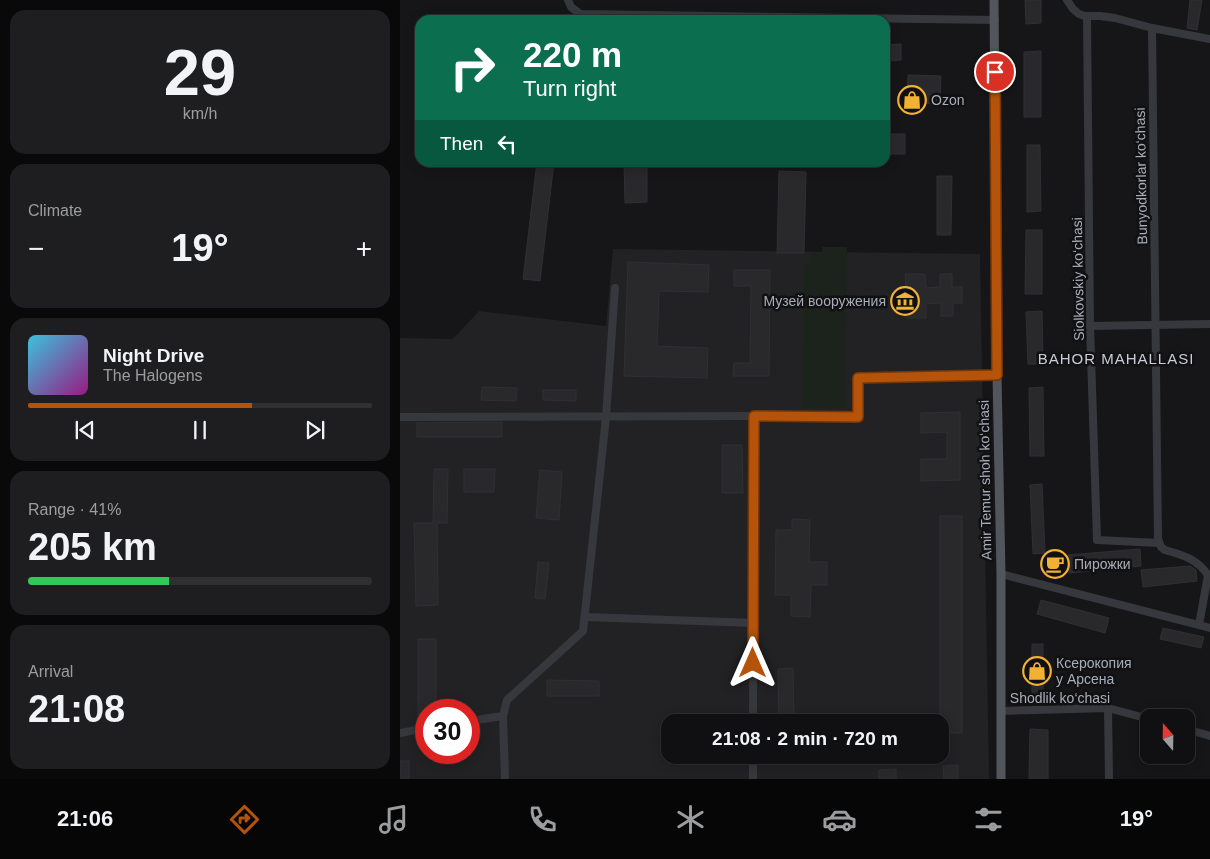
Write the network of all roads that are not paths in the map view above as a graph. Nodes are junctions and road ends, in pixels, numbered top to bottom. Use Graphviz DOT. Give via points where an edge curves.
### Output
graph roads {
  1 [pos="568,0"];
  2 [pos="994,0"];
  3 [pos="1067,0"];
  4 [pos="620,15"];
  5 [pos="1088,16"];
  6 [pos="890,19"];
  7 [pos="995,20"];
  8 [pos="1152,28"];
  9 [pos="1210,39"];
  10 [pos="615,288"];
  11 [pos="1155,324"];
  12 [pos="1210,324"];
  13 [pos="1090,326"];
  14 [pos="997,375"];
  15 [pos="754,416"];
  16 [pos="400,417"];
  17 [pos="606,417"];
  18 [pos="1159,543"];
  19 [pos="1001,574"];
  20 [pos="1209,574"];
  21 [pos="585,617"];
  22 [pos="754,623"];
  23 [pos="1199,625"];
  24 [pos="1210,628"];
  25 [pos="1108,708"];
  26 [pos="1001,711"];
  27 [pos="753,714"];
  28 [pos="503,716"];
  29 [pos="1140,717"];
  30 [pos="480,719"];
  31 [pos="415,730"];
  32 [pos="1195,732"];
  33 [pos="400,733"];
  34 [pos="1210,736"];
  35 [pos="753,764"];
  36 [pos="506,779"];
  37 [pos="753,779"];
  38 [pos="1001,779"];
  39 [pos="1109,779"];
  1 -- 4 [label="street" via="580,14"];
  2 -- 7 [label="main road, Amir Temur shoh ko‘chasi"];
  3 -- 5 [label="street" via="1079,14"];
  5 -- 8 [label="street" via="1115,18"];
  5 -- 13 [label="street, Siolkovskiy ko‘chasi"];
  6 -- 7 [label="street"];
  7 -- 14 [label="main road, Amir Temur shoh ko‘chasi"];
  8 -- 9 [label="street"];
  8 -- 11 [label="street, Bunyodkorlar ko‘chasi"];
  10 -- 17 [label="street"];
  11 -- 12 [label="street"];
  11 -- 13 [label="street"];
  11 -- 18 [label="street, Bunyodkorlar ko‘chasi"];
  13 -- 18 [label="street, Siolkovskiy ko‘chasi" via="1097,540"];
  14 -- 15 [label="street" via="858,378 858,417"];
  14 -- 19 [label="main road, Amir Temur shoh ko‘chasi"];
  15 -- 17 [label="street"];
  15 -- 22 [label="street"];
  16 -- 17 [label="street"];
  17 -- 21 [label="street"];
  18 -- 20 [label="street" via="1165,550 1192,558"];
  19 -- 23 [label="street"];
  19 -- 26 [label="main road, Amir Temur shoh ko‘chasi"];
  20 -- 23 [label="street"];
  21 -- 22 [label="street"];
  21 -- 28 [label="street" via="584,631 508,700"];
  22 -- 27 [label="street"];
  23 -- 24 [label="street"];
  25 -- 26 [label="street, Shodlik ko‘chasi"];
  25 -- 29 [label="street, Shodlik ko‘chasi"];
  25 -- 39 [label="street"];
  26 -- 38 [label="main road, Amir Temur shoh ko‘chasi"];
  28 -- 30 [label="street"];
  28 -- 36 [label="street"];
  31 -- 33 [label="street"];
  32 -- 34 [label="street"];
  35 -- 37 [label="street"];
}
